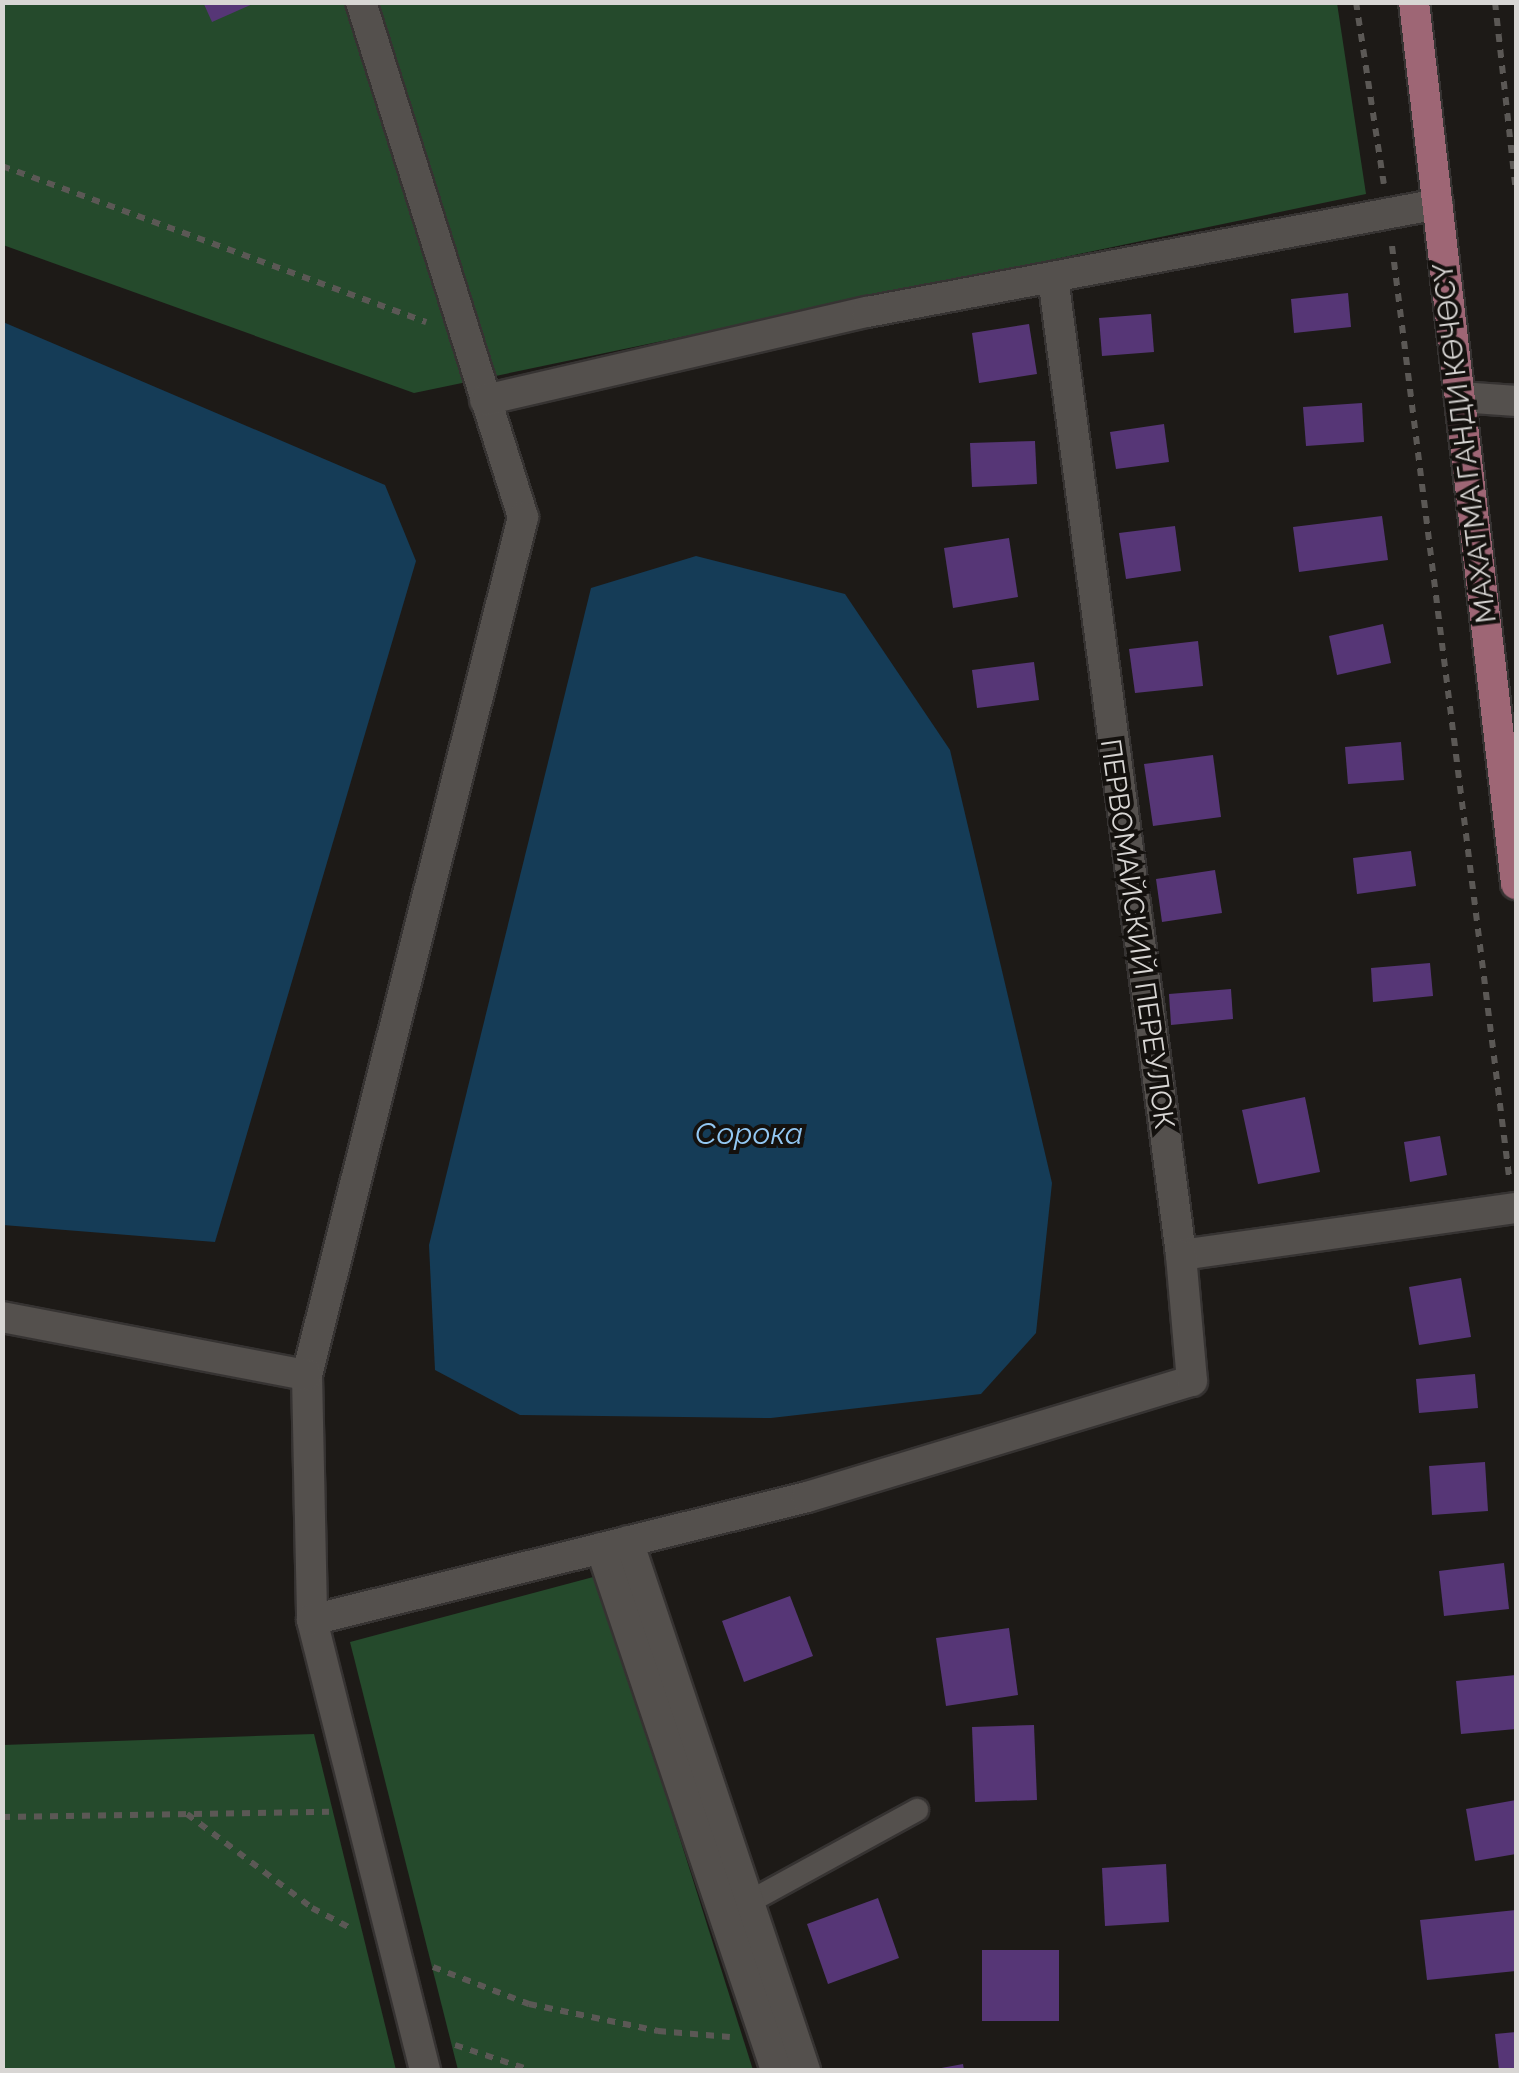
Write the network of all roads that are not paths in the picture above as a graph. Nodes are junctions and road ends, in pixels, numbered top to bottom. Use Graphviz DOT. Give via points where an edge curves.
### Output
graph roads {
  1 [pos="361,2"];
  2 [pos="1414,2"];
  3 [pos="1438,204"];
  4 [pos="1053,277"];
  5 [pos="1460,396"];
  6 [pos="485,400"];
  7 [pos="1516,400"];
  8 [pos="1512,812"];
  9 [pos="1516,884"];
  10 [pos="1514,1208"];
  11 [pos="1181,1256"];
  12 [pos="2,1317"];
  13 [pos="308,1375"];
  14 [pos="614,1544"];
  15 [pos="312,1620"];
  16 [pos="917,1810"];
  17 [pos="747,1903"];
  18 [pos="425,2070"];
  19 [pos="776,2070"];
  20 [pos="805,2070"];
  1 -- 6 [label="street"];
  2 -- 3 [label="main road, МАХАТМА ГАНДИ КӨЧӨСҮ"];
  3 -- 4 [label="street"];
  3 -- 5 [label="main road, МАХАТМА ГАНДИ КӨЧӨСҮ"];
  4 -- 6 [label="street"];
  4 -- 11 [label="street, ПЕРВОМАЙСКИЙ ПЕРЕУЛОК"];
  5 -- 7 [label="street"];
  5 -- 8 [label="main road, МАХАТМА ГАНДИ КӨЧӨСҮ"];
  6 -- 13 [label="street" via="523,517"];
  8 -- 9 [label="main road, МАХАТМА ГАНДИ КӨЧӨСҮ"];
  10 -- 11 [label="street"];
  11 -- 14 [label="street, ПЕРВОМАЙСКИЙ ПЕРЕУЛОК" via="1192,1381 807,1497"];
  12 -- 13 [label="street"];
  13 -- 15 [label="street"];
  14 -- 15 [label="street"];
  14 -- 17 [label="street"];
  14 -- 19 [label="street"];
  15 -- 18 [label="street"];
  16 -- 17 [label="lane"];
  17 -- 20 [label="street"];
}
